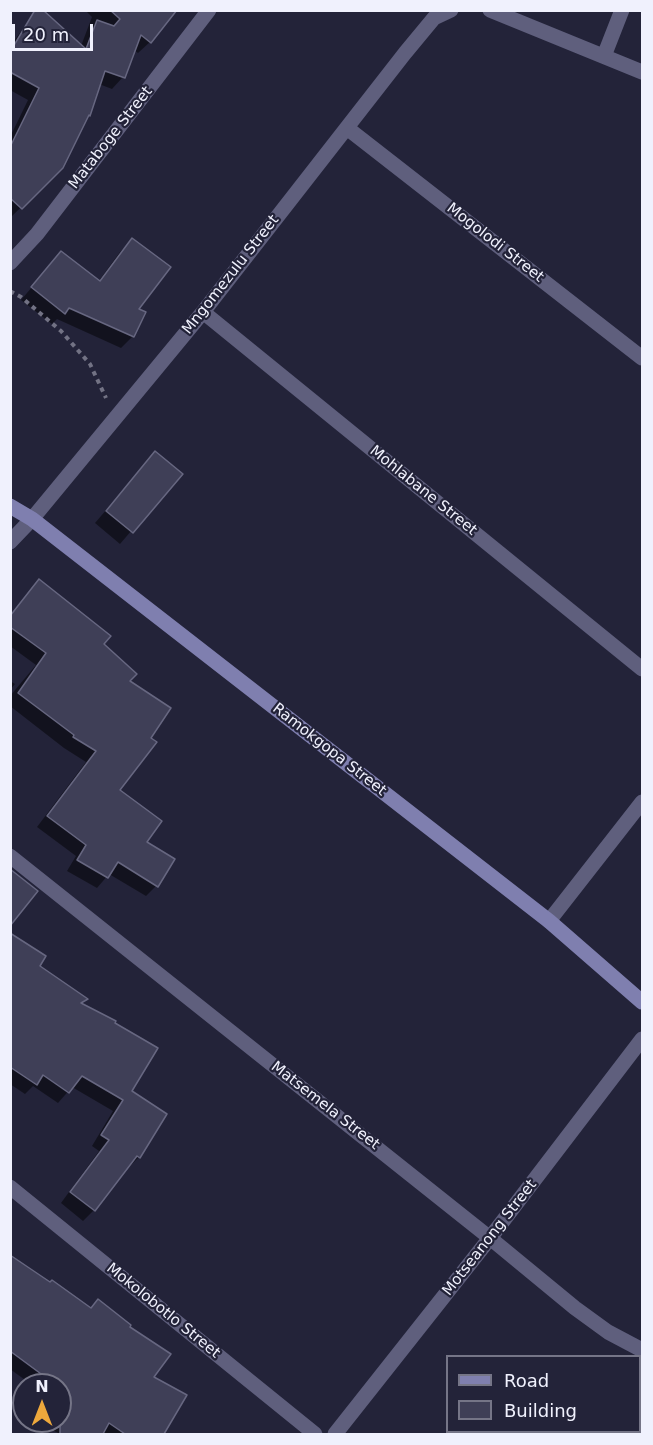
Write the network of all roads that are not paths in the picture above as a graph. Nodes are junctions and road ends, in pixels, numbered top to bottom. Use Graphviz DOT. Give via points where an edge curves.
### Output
graph roads {
  1 [pos="209,10"];
  2 [pos="451,10"];
  3 [pos="490,10"];
  4 [pos="622,10"];
  5 [pos="604,56"];
  6 [pos="642,72"];
  7 [pos="347,128"];
  8 [pos="10,263"];
  9 [pos="203,312"];
  10 [pos="642,358"];
  11 [pos="10,506"];
  12 [pos="32,519"];
  13 [pos="10,542"];
  14 [pos="642,669"];
  15 [pos="642,802"];
  16 [pos="10,856"];
  17 [pos="549,921"];
  18 [pos="642,1002"];
  19 [pos="642,1039"];
  20 [pos="10,1187"];
  21 [pos="490,1238"];
  22 [pos="642,1350"];
  23 [pos="315,1434"];
  24 [pos="335,1434"];
  1 -- 8 [label="street, Mataboge Street" via="37,234"];
  2 -- 7 [label="street, Mngomezulu Street" via="434,18"];
  3 -- 5 [label="street"];
  4 -- 5 [label="street"];
  5 -- 6 [label="street"];
  7 -- 9 [label="street, Mngomezulu Street"];
  7 -- 10 [label="street, Mogolodi Street"];
  9 -- 12 [label="street, Mngomezulu Street"];
  9 -- 14 [label="street, Mohlabane Street"];
  11 -- 12 [label="street, Ramokgopa Street"];
  12 -- 13 [label="street, Mngomezulu Street"];
  12 -- 17 [label="street, Ramokgopa Street"];
  15 -- 17 [label="street"];
  16 -- 21 [label="street, Matsemela Street"];
  17 -- 18 [label="street, Ramokgopa Street"];
  19 -- 21 [label="street, Motseanong Street"];
  20 -- 23 [label="street, Mokolobotlo Street"];
  21 -- 22 [label="street, Matsemela Street" via="591,1320"];
  21 -- 24 [label="street, Motseanong Street"];
}
